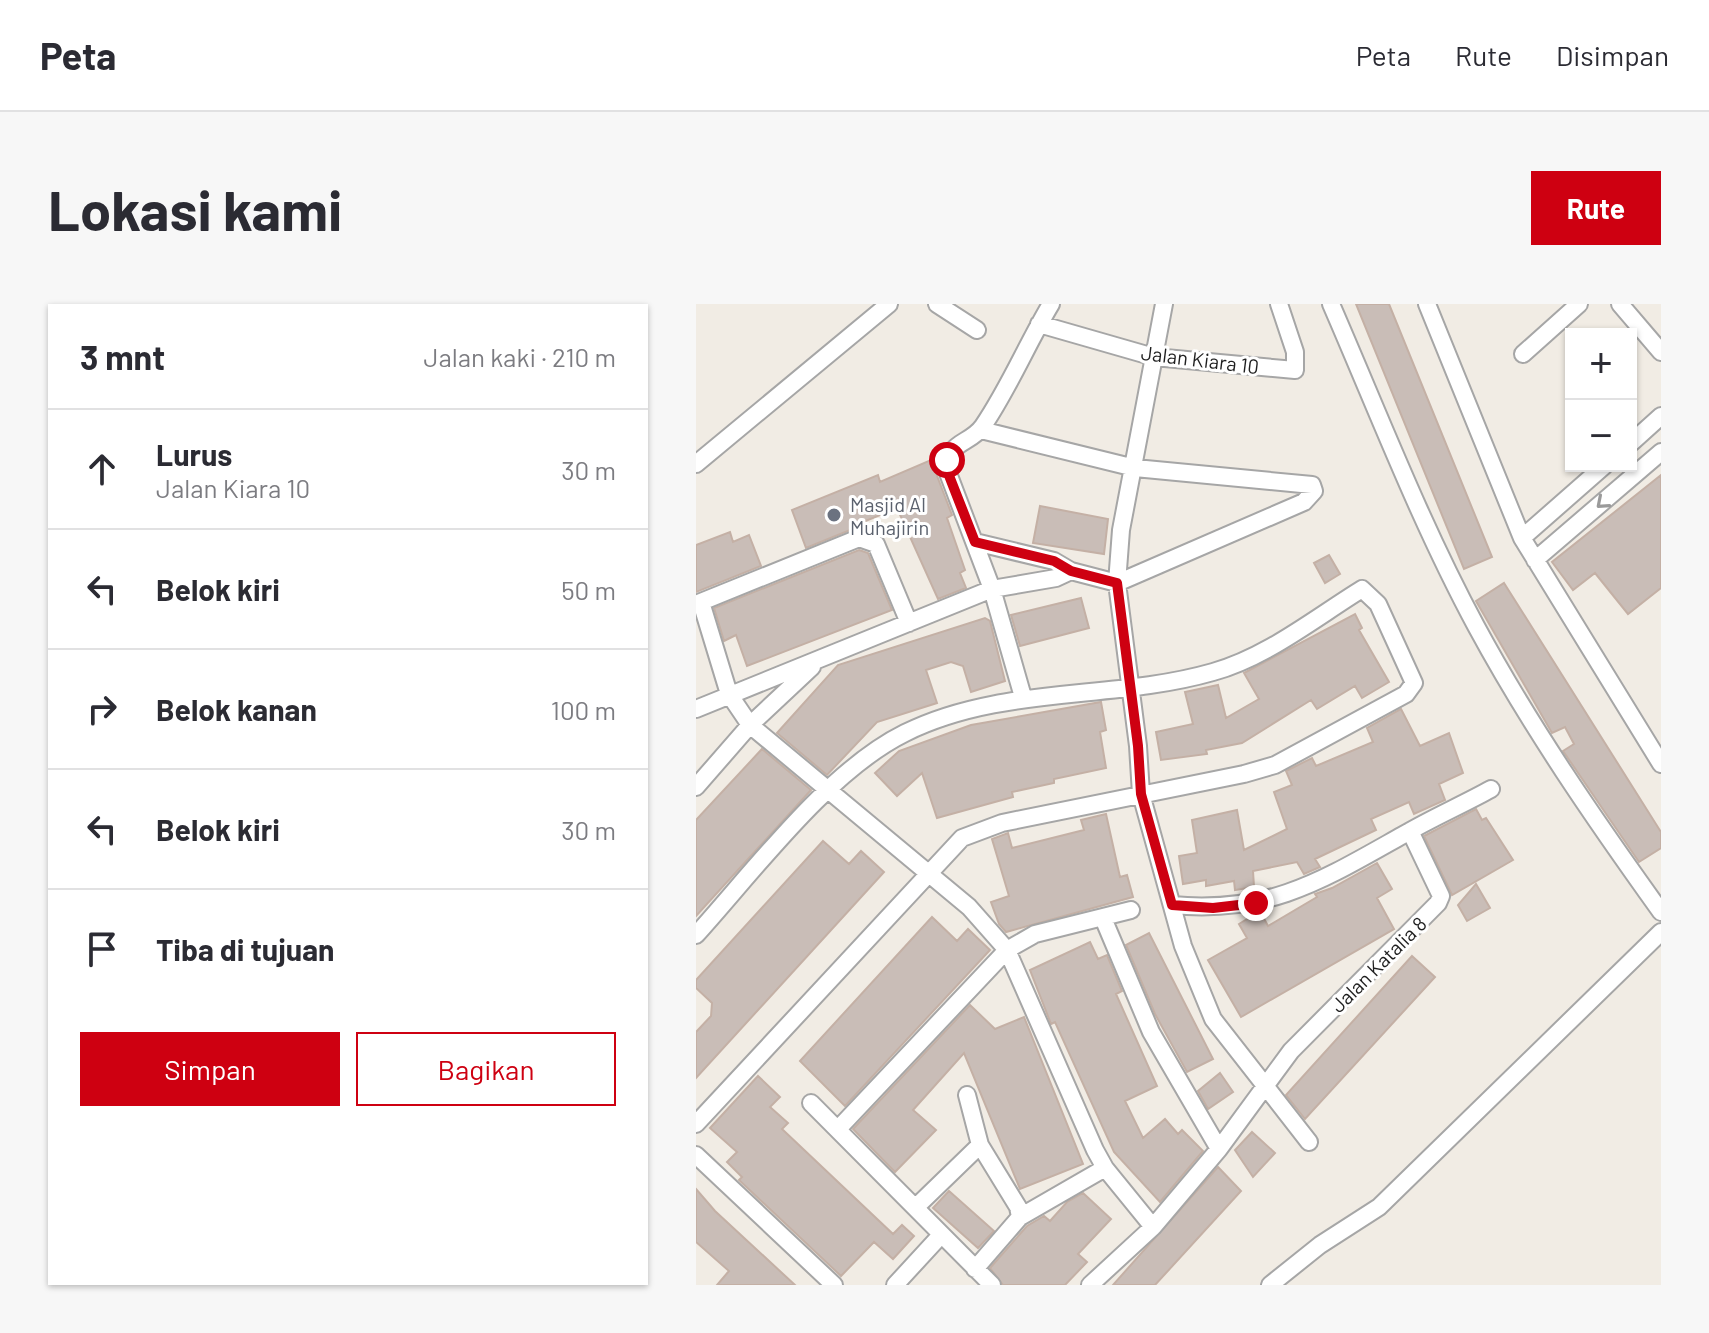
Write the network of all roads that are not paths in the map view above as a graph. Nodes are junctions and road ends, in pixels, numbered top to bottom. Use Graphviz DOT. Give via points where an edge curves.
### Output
graph roads {
  1 [pos="889,304"];
  2 [pos="937,304"];
  3 [pos="1051,304"];
  4 [pos="1164,304"];
  5 [pos="1279,304"];
  6 [pos="1331,304"];
  7 [pos="1427,304"];
  8 [pos="1620,304"];
  9 [pos="1570,307"];
  10 [pos="1039,324"];
  11 [pos="977,330"];
  12 [pos="1661,352"];
  13 [pos="1523,354"];
  14 [pos="1154,357"];
  15 [pos="1661,416"];
  16 [pos="981,430"];
  17 [pos="1637,438"];
  18 [pos="1661,452"];
  19 [pos="696,464"];
  20 [pos="1135,468"];
  21 [pos="1597,472"];
  22 [pos="1522,538"];
  23 [pos="975,542"];
  24 [pos="1535,560"];
  25 [pos="1071,571"];
  26 [pos="1117,583"];
  27 [pos="992,589"];
  28 [pos="699,603"];
  29 [pos="909,623"];
  30 [pos="817,662"];
  31 [pos="1132,689"];
  32 [pos="729,694"];
  33 [pos="1023,697"];
  34 [pos="696,709"];
  35 [pos="750,725"];
  36 [pos="1661,764"];
  37 [pos="696,787"];
  38 [pos="1491,789"];
  39 [pos="827,791"];
  40 [pos="1141,794"];
  41 [pos="1410,831"];
  42 [pos="929,872"];
  43 [pos="1172,905"];
  44 [pos="1131,910"];
  45 [pos="1661,912"];
  46 [pos="1103,918"];
  47 [pos="1661,932"];
  48 [pos="696,935"];
  49 [pos="1007,950"];
  50 [pos="1267,1085"];
  51 [pos="967,1095"];
  52 [pos="811,1103"];
  53 [pos="696,1124"];
  54 [pos="838,1129"];
  55 [pos="1309,1142"];
  56 [pos="980,1145"];
  57 [pos="1219,1149"];
  58 [pos="696,1155"];
  59 [pos="1105,1168"];
  60 [pos="917,1206"];
  61 [pos="1020,1217"];
  62 [pos="1153,1227"];
  63 [pos="941,1235"];
  64 [pos="975,1269"];
  65 [pos="834,1285"];
  66 [pos="895,1285"];
  67 [pos="992,1285"];
  68 [pos="1090,1285"];
  69 [pos="1270,1285"];
  1 -- 19 [label="street"];
  2 -- 11 [label="street"];
  3 -- 10 [label="street"];
  4 -- 14 [label="street"];
  5 -- 14 [label="street, Jalan Kiara 10" via="1295,352 1295,370"];
  6 -- 45 [label="street" via="1422,517 1476,627 1584,804"];
  7 -- 22 [label="street"];
  8 -- 12 [label="street"];
  9 -- 13 [label="street"];
  10 -- 14 [label="street, Jalan Kiara 10"];
  10 -- 16 [label="street"];
  14 -- 20 [label="street"];
  15 -- 17 [label="street"];
  16 -- 20 [label="street"];
  16 -- 23 [label="street" via="955,447 947,460"];
  18 -- 24 [label="street, one-way"];
  20 -- 26 [label="street" via="1121,530"];
  20 -- 26 [label="street" via="1312,485 1314,491 1304,502"];
  21 -- 22 [label="street"];
  22 -- 24 [label="street"];
  23 -- 25 [label="street" via="1054,561"];
  23 -- 27 [label="street"];
  24 -- 36 [label="street"];
  25 -- 26 [label="street"];
  25 -- 27 [label="street"];
  26 -- 31 [label="street"];
  27 -- 29 [label="street"];
  27 -- 33 [label="street"];
  28 -- 29 [label="street" via="859,538 876,544"];
  28 -- 32 [label="street"];
  29 -- 30 [label="street"];
  30 -- 32 [label="street"];
  30 -- 35 [label="street"];
  31 -- 33 [label="street"];
  31 -- 40 [label="street"];
  31 -- 40 [label="street" via="1213,672 1251,657 1362,589 1378,604 1414,683 1406,694 1275,765"];
  32 -- 34 [label="street"];
  32 -- 35 [label="street"];
  33 -- 39 [label="street" via="907,732"];
  35 -- 37 [label="street"];
  35 -- 39 [label="street"];
  38 -- 41 [label="street"];
  39 -- 42 [label="street"];
  39 -- 48 [label="street"];
  40 -- 42 [label="street" via="1002,823 962,838"];
  40 -- 43 [label="street"];
  41 -- 43 [label="street" via="1308,888 1256,903"];
  41 -- 50 [label="street, Jalan Katalia 8" via="1441,896 1438,903 1291,1051"];
  42 -- 49 [label="street"];
  42 -- 53 [label="street"];
  43 -- 50 [label="street" via="1213,1019"];
  44 -- 46 [label="street"];
  46 -- 49 [label="street" via="1035,934"];
  46 -- 57 [label="street" via="1151,1032"];
  47 -- 69 [label="street" via="1379,1207"];
  49 -- 54 [label="street"];
  49 -- 59 [label="street"];
  50 -- 55 [label="street"];
  50 -- 57 [label="street"];
  51 -- 56 [label="street"];
  52 -- 54 [label="street"];
  54 -- 60 [label="street"];
  56 -- 60 [label="street"];
  56 -- 61 [label="street"];
  57 -- 62 [label="street"];
  58 -- 65 [label="street"];
  59 -- 61 [label="street"];
  59 -- 62 [label="street"];
  60 -- 63 [label="street"];
  61 -- 64 [label="street"];
  62 -- 68 [label="street"];
  63 -- 64 [label="street"];
  63 -- 66 [label="street"];
  64 -- 67 [label="street"];
}
